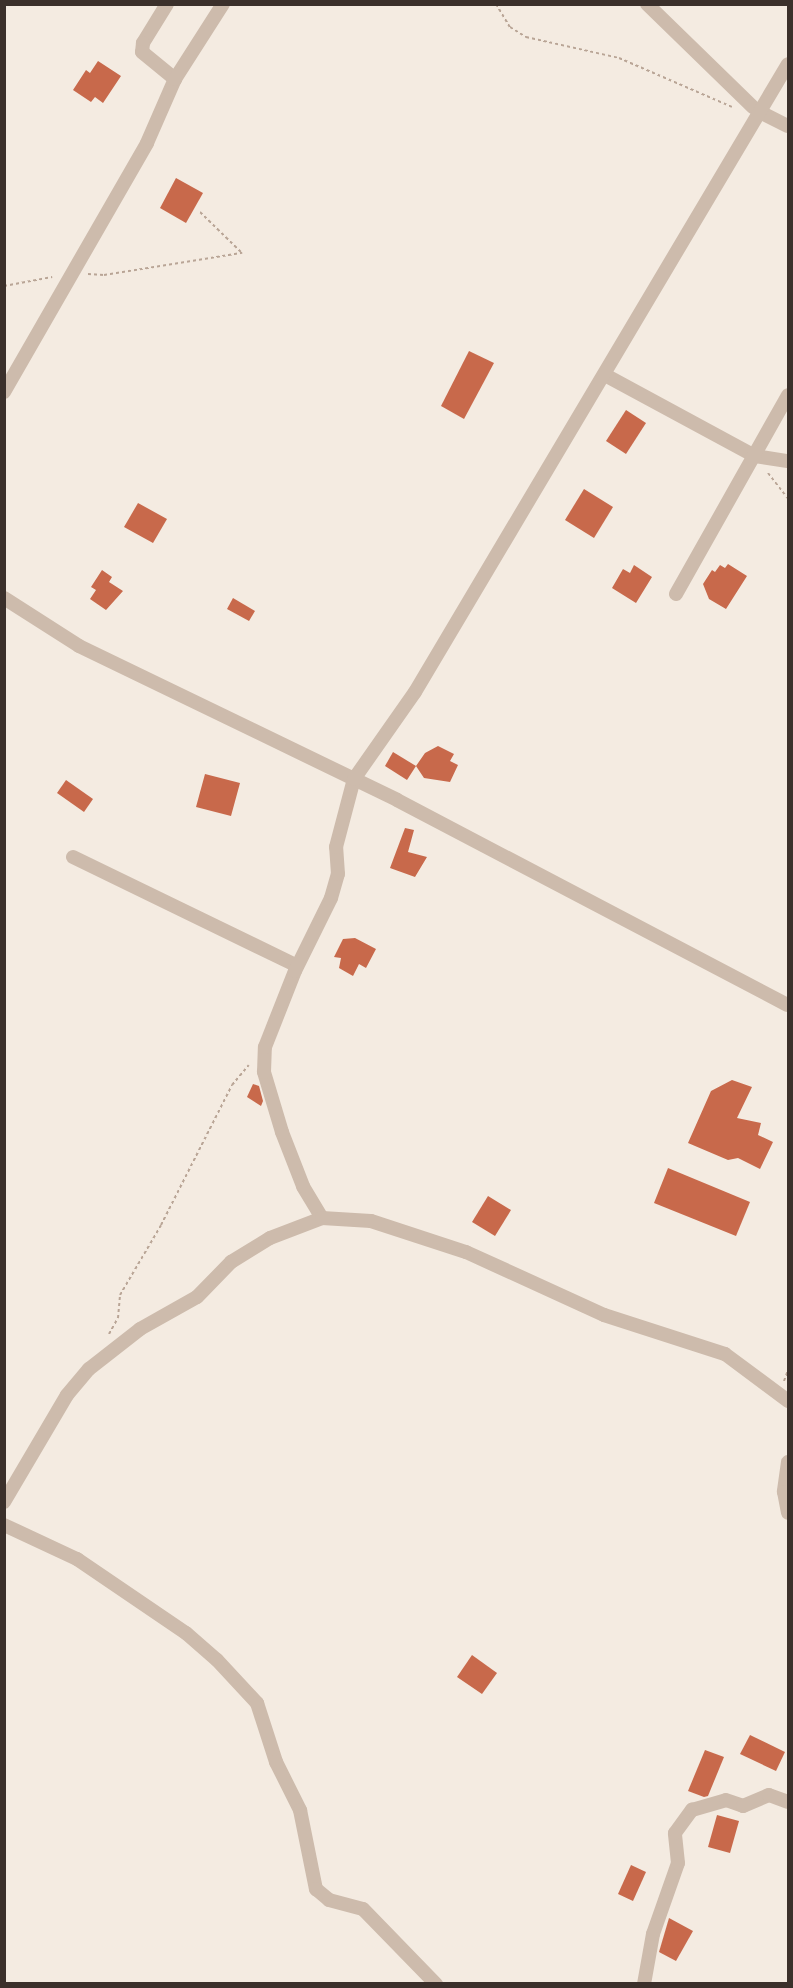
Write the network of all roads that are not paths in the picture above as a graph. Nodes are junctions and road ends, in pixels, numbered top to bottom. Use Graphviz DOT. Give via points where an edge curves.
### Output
graph roads {
  1 [pos="167,4"];
  2 [pos="223,4"];
  3 [pos="647,4"];
  4 [pos="789,64"];
  5 [pos="175,79"];
  6 [pos="757,109"];
  7 [pos="789,126"];
  8 [pos="605,375"];
  9 [pos="4,392"];
  10 [pos="789,395"];
  11 [pos="755,456"];
  12 [pos="789,461"];
  13 [pos="676,594"];
  14 [pos="4,598"];
  15 [pos="354,779"];
  16 [pos="73,857"];
  17 [pos="297,966"];
  18 [pos="789,1005"];
  19 [pos="322,1218"];
  20 [pos="787,1403"];
  21 [pos="789,1462"];
  22 [pos="4,1502"];
  23 [pos="789,1513"];
  24 [pos="4,1525"];
  25 [pos="789,1802"];
  26 [pos="436,1983"];
  27 [pos="644,1983"];
  1 -- 5 [label="street" via="142,51"];
  2 -- 5 [label="street"];
  3 -- 6 [label="street"];
  4 -- 6 [label="street"];
  5 -- 9 [label="street" via="147,143"];
  6 -- 7 [label="street"];
  6 -- 8 [label="street"];
  8 -- 11 [label="street"];
  8 -- 15 [label="street" via="415,692"];
  10 -- 11 [label="street"];
  11 -- 12 [label="street"];
  11 -- 13 [label="street"];
  14 -- 15 [label="street" via="79,646"];
  15 -- 17 [label="street" via="336,847 338,874"];
  15 -- 18 [label="street"];
  16 -- 17 [label="street"];
  17 -- 19 [label="street" via="265,1047 264,1072 303,1186"];
  19 -- 20 [label="street" via="371,1221 466,1252 604,1315 725,1354"];
  19 -- 22 [label="street" via="270,1238 231,1262 197,1297 140,1329 89,1369 67,1395"];
  21 -- 23 [label="street" via="784,1492"];
  24 -- 26 [label="street" via="77,1559 186,1633 217,1660 257,1703 276,1762 300,1809 316,1889 329,1900 363,1909"];
  25 -- 27 [label="street" via="769,1796 743,1806 726,1800 692,1810 675,1833 678,1863 653,1934"];
}
